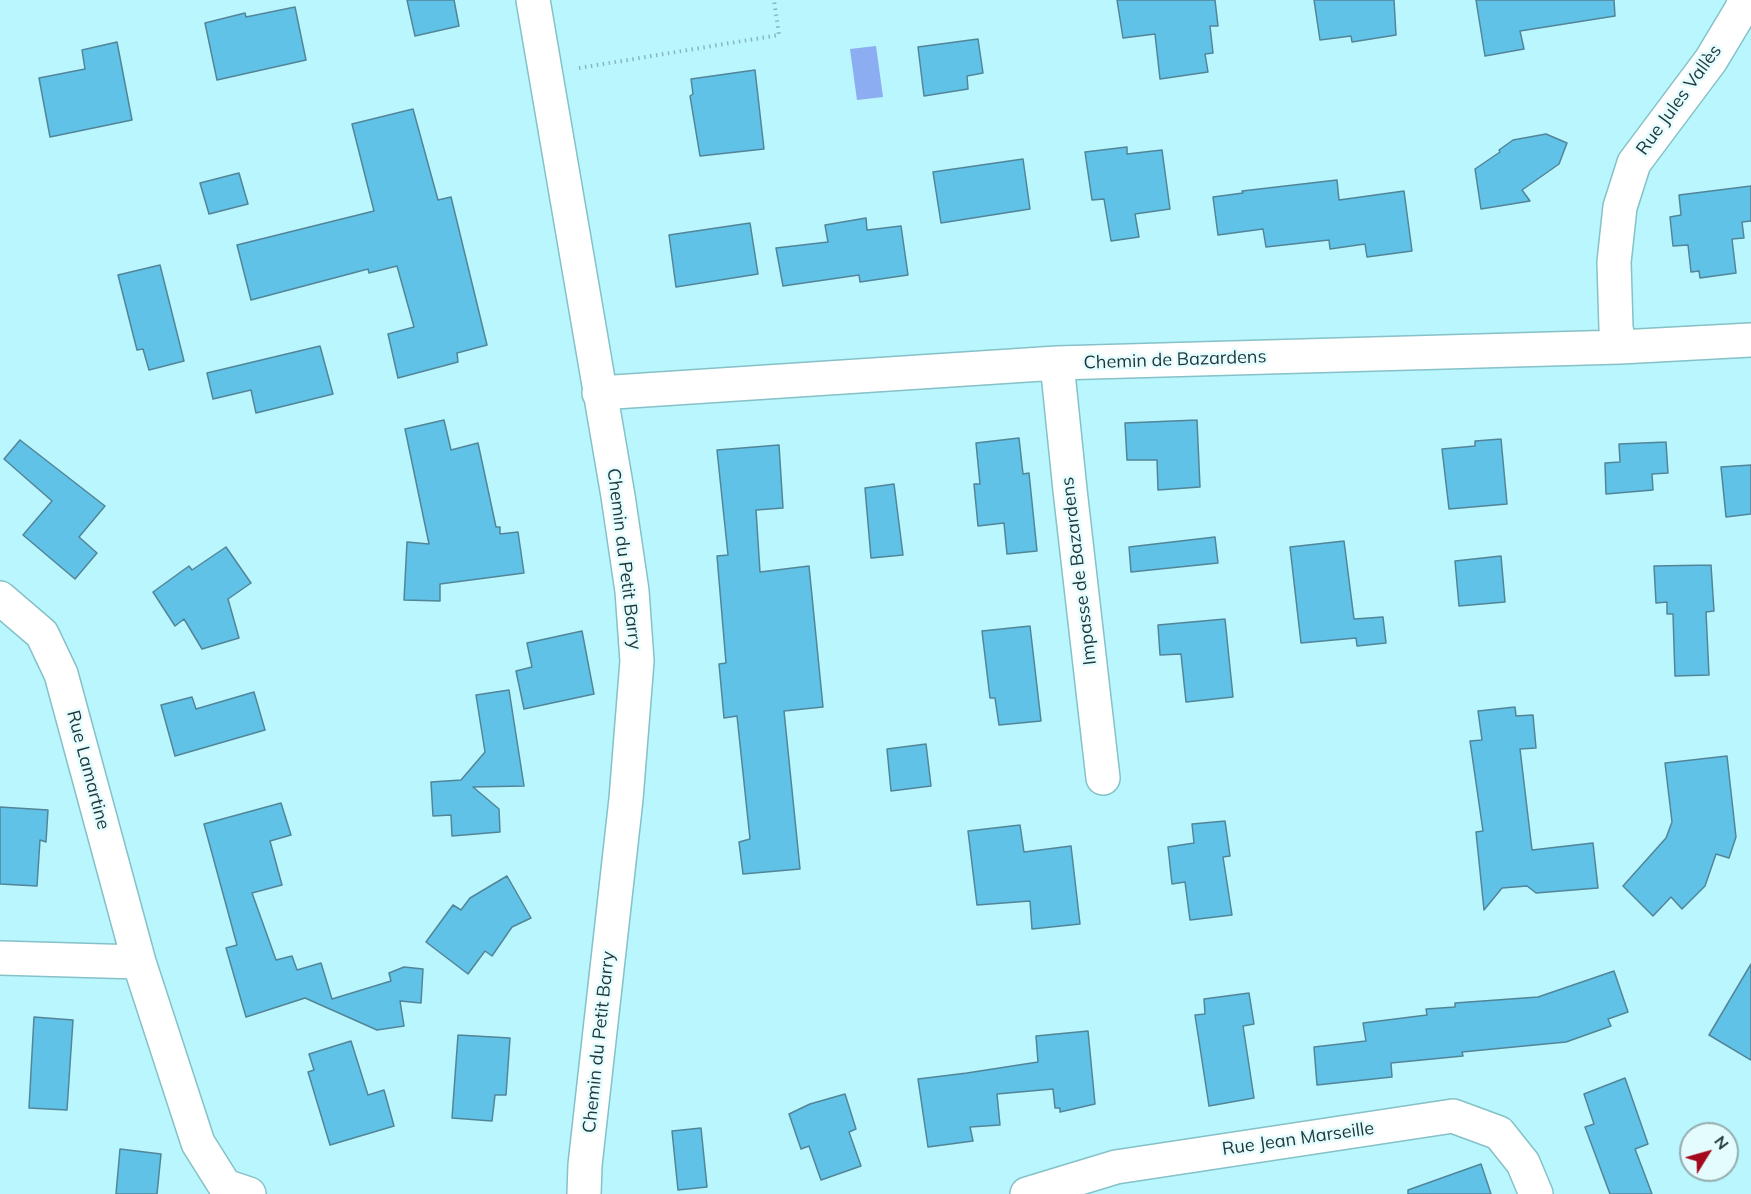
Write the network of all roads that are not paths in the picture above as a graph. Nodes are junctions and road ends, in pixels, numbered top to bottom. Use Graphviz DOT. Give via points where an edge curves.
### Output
graph roads {
  1 [pos="533,0"];
  2 [pos="1745,0"];
  3 [pos="1751,340"];
  4 [pos="1620,347"];
  5 [pos="1057,363"];
  6 [pos="599,393"];
  7 [pos="0,598"];
  8 [pos="1103,778"];
  9 [pos="0,958"];
  10 [pos="140,963"];
  11 [pos="249,1194"];
  12 [pos="584,1194"];
  13 [pos="1027,1194"];
  14 [pos="1536,1194"];
  1 -- 6 [label="street, Chemin du Petit Barry"];
  2 -- 4 [label="street, Rue Jules Vallès" via="1710,60 1634,163 1620,207 1614,262"];
  3 -- 4 [label="street, Chemin de Bazardens"];
  4 -- 5 [label="street, Chemin de Bazardens"];
  5 -- 6 [label="street, Chemin de Bazardens"];
  5 -- 8 [label="street, Impasse de Bazardens"];
  6 -- 12 [label="street, Chemin du Petit Barry" via="632,591 637,662"];
  7 -- 10 [label="street, Rue Lamartine" via="42,634 61,674"];
  9 -- 10 [label="street"];
  10 -- 11 [label="street, Rue Lamartine" via="198,1143 225,1186"];
  13 -- 14 [label="street, Rue Jean Marseille" via="1116,1167 1453,1116 1499,1133 1523,1163"];
}
